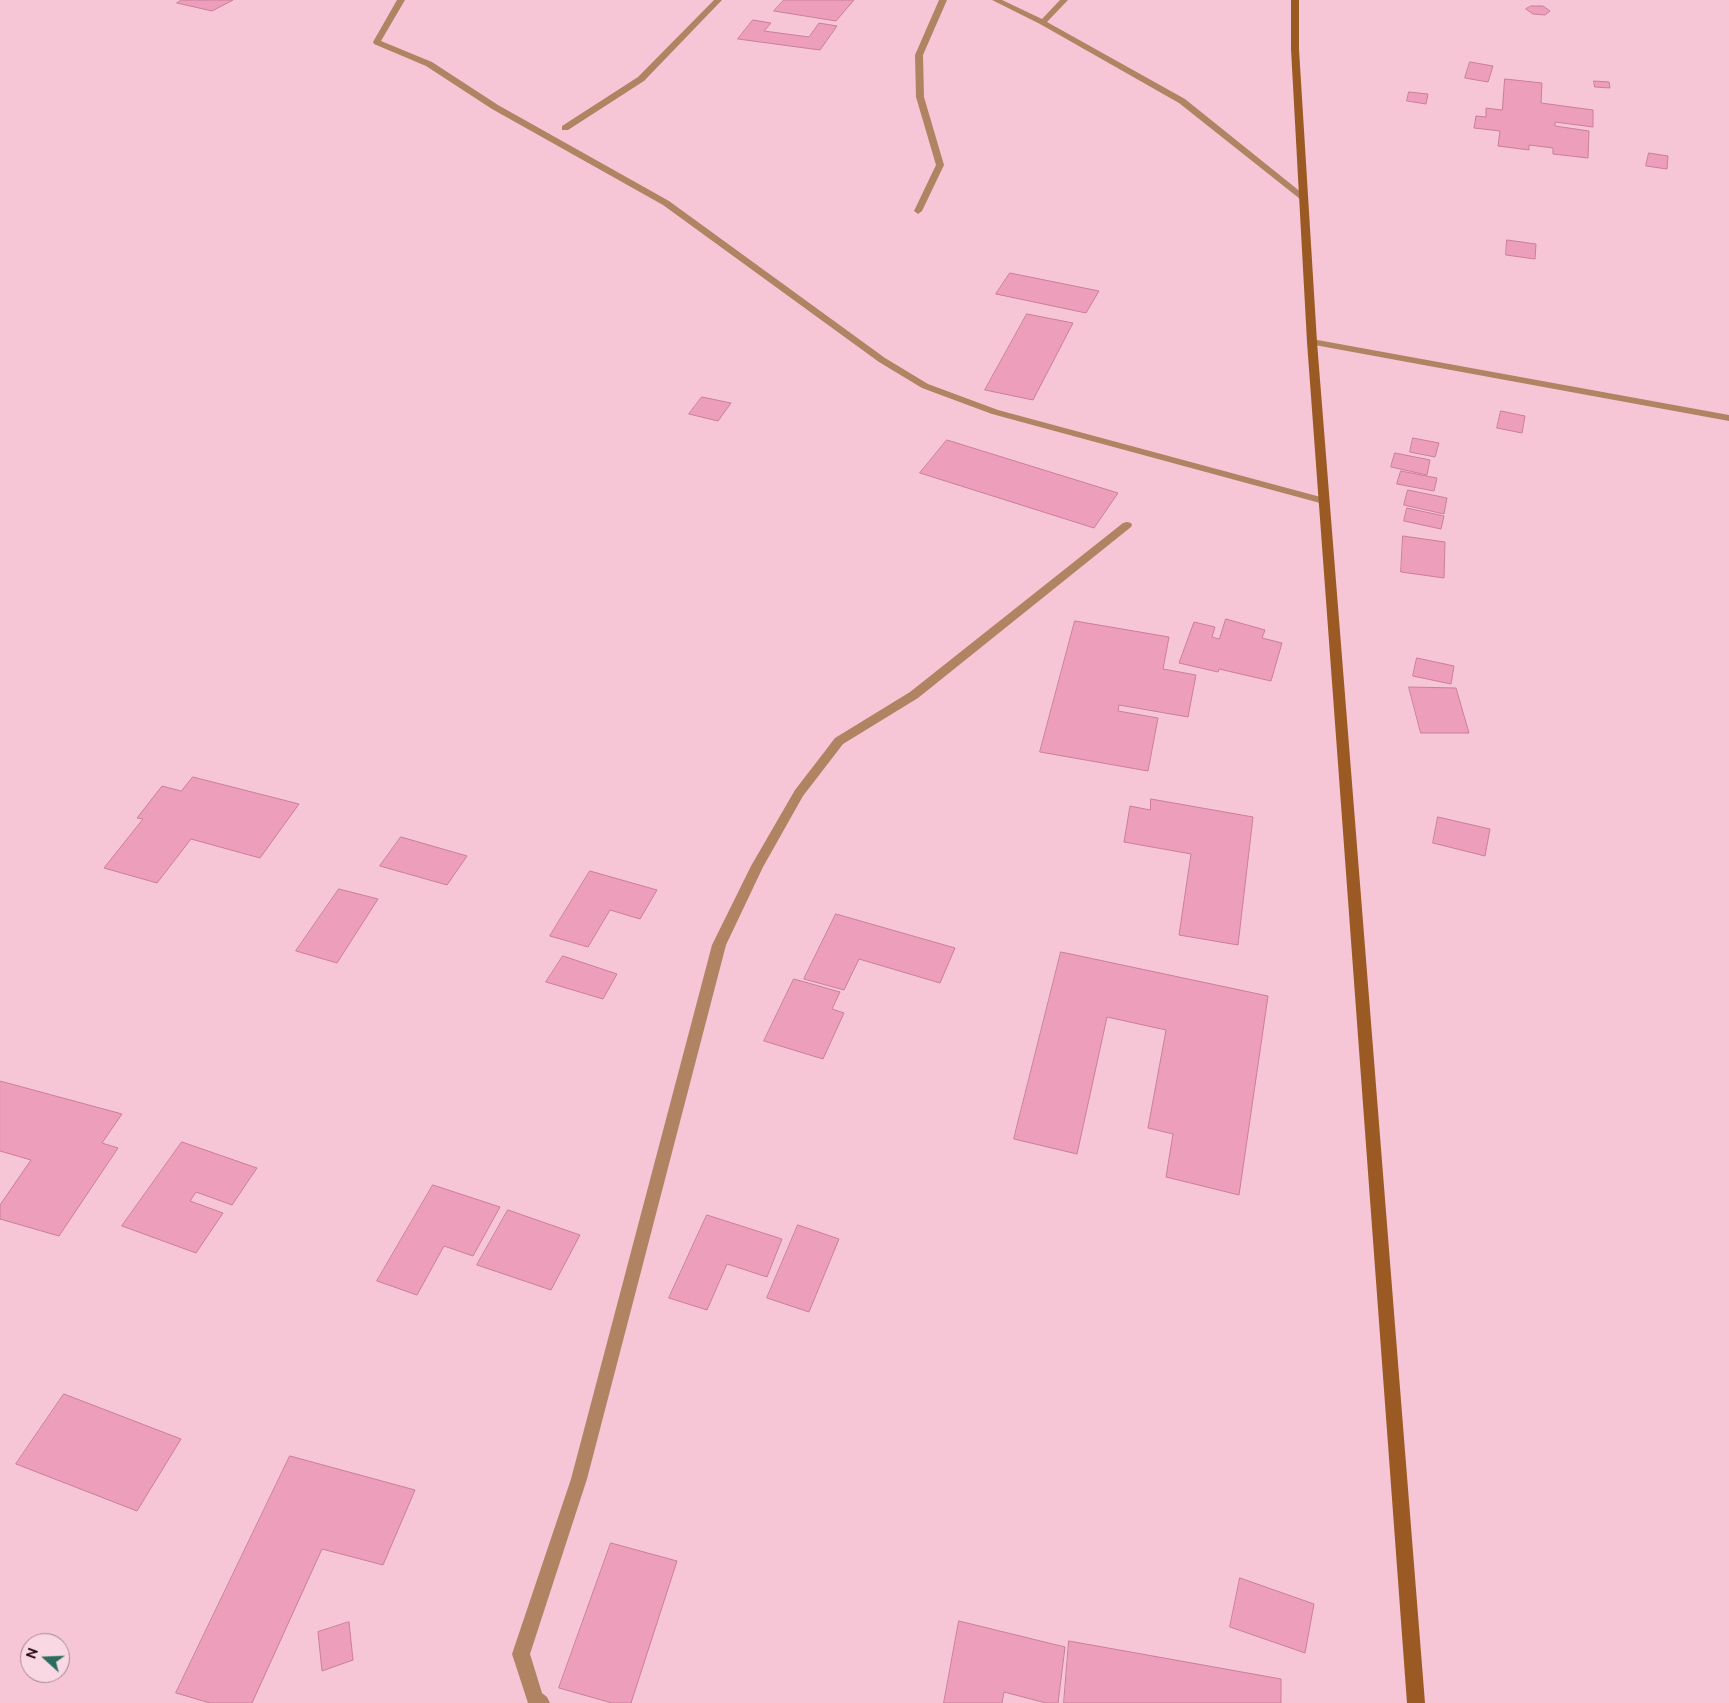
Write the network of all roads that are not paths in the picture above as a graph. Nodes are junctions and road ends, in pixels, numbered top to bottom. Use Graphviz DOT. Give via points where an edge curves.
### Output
graph roads {
  1 [pos="401,0"];
  2 [pos="718,0"];
  3 [pos="943,0"];
  4 [pos="996,0"];
  5 [pos="1064,0"];
  6 [pos="1295,0"];
  7 [pos="1043,22"];
  8 [pos="565,128"];
  9 [pos="1303,197"];
  10 [pos="918,212"];
  11 [pos="1312,342"];
  12 [pos="1729,418"];
  13 [pos="1324,501"];
  14 [pos="1127,525"];
  15 [pos="541,1703"];
  16 [pos="1416,1703"];
  1 -- 13 [label="street" via="378,42 429,64 495,107 666,203 882,360 925,386 995,412"];
  2 -- 8 [label="street" via="641,79"];
  3 -- 10 [label="street" via="918,55 920,97 940,165"];
  4 -- 7 [label="street"];
  5 -- 7 [label="street"];
  6 -- 9 [label="main road"];
  7 -- 9 [label="street" via="1182,101"];
  9 -- 11 [label="main road"];
  11 -- 12 [label="street"];
  11 -- 13 [label="main road"];
  13 -- 16 [label="main road"];
  14 -- 15 [label="street" via="914,695 839,741 799,793 756,866 719,945 579,1479 521,1654 535,1699"];
}
